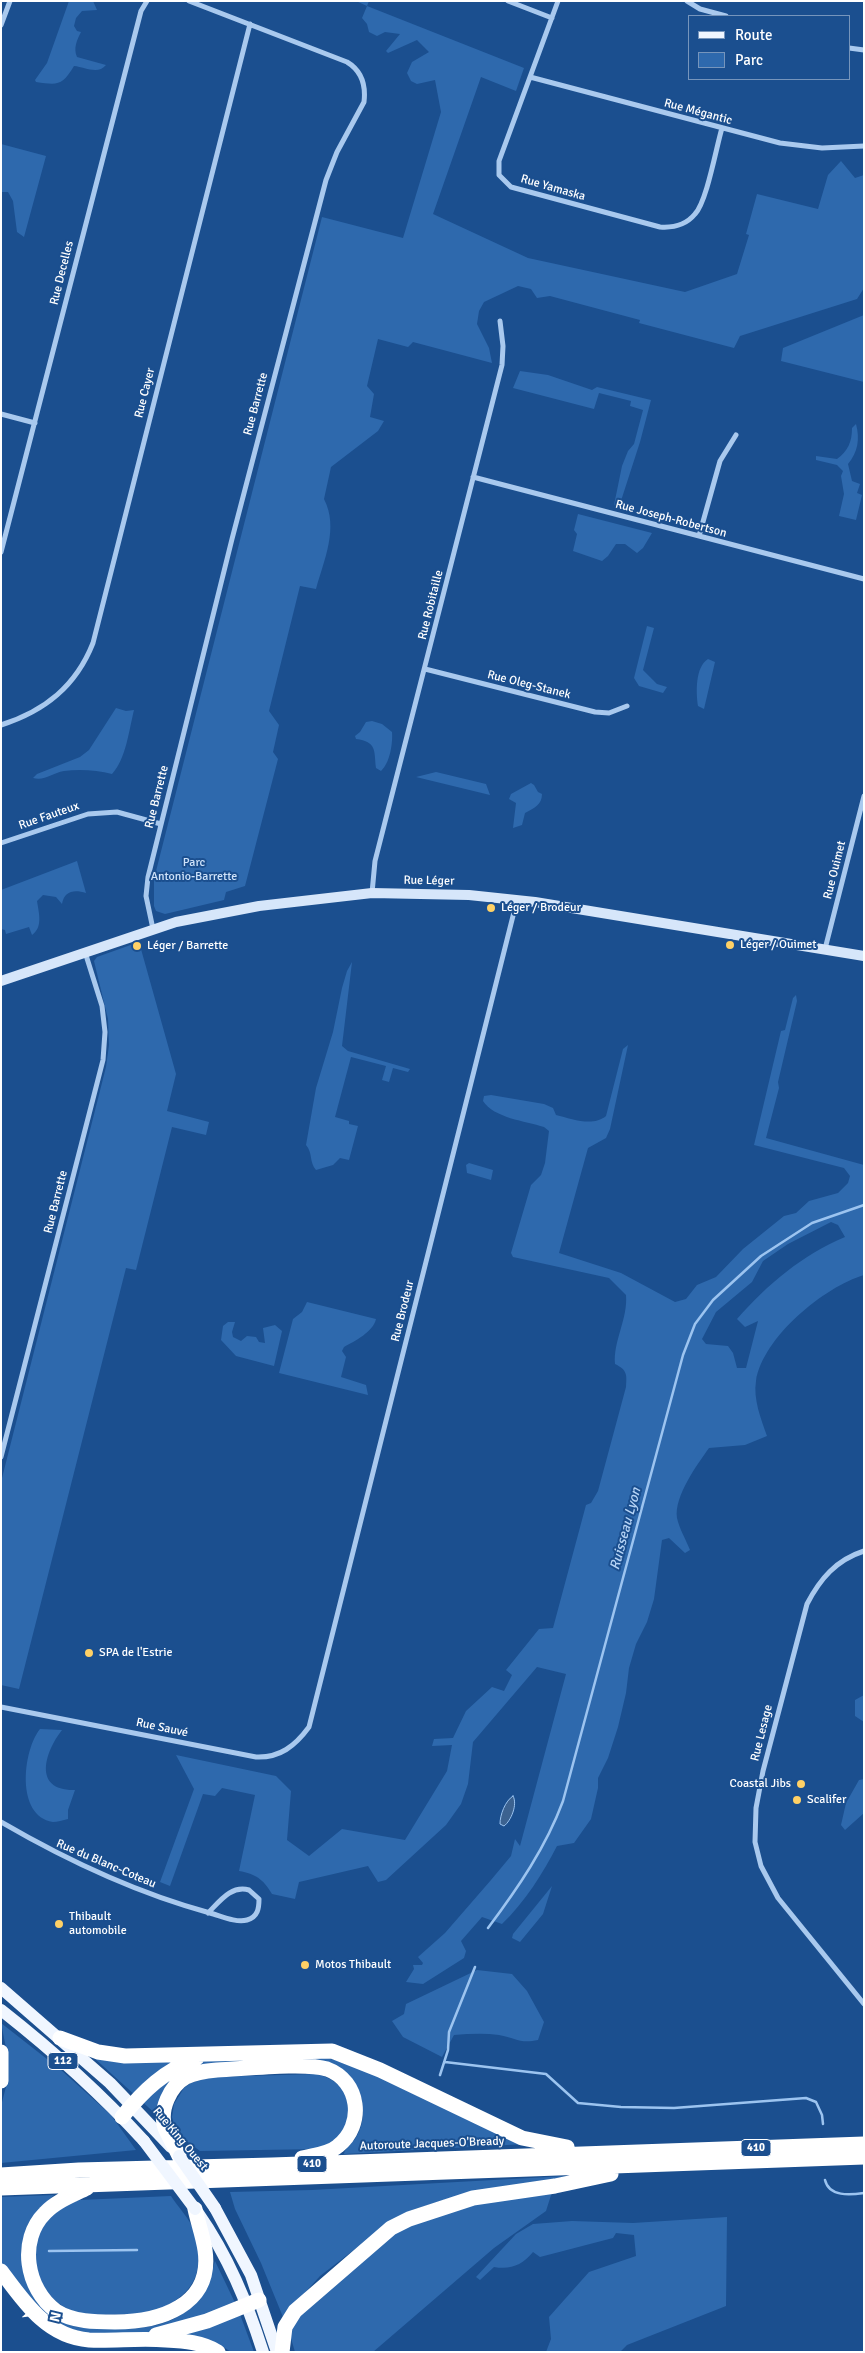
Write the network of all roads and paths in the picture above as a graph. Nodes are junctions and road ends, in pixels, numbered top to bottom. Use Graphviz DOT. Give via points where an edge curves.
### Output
graph roads {
  1 [pos="10,1"];
  2 [pos="147,1"];
  3 [pos="189,1"];
  4 [pos="508,1"];
  5 [pos="558,1"];
  6 [pos="687,1"];
  7 [pos="722,15"];
  8 [pos="552,18"];
  9 [pos="250,24"];
  10 [pos="1,25"];
  11 [pos="850,48"];
  12 [pos="864,50"];
  13 [pos="530,77"];
  14 [pos="722,128"];
  15 [pos="864,146"];
  16 [pos="500,321"];
  17 [pos="1,414"];
  18 [pos="34,423"];
  19 [pos="736,436"];
  20 [pos="473,477"];
  21 [pos="699,536"];
  22 [pos="1,552"];
  23 [pos="864,580"];
  24 [pos="425,669"];
  25 [pos="627,706"];
  26 [pos="1,725"];
  27 [pos="864,796"];
  28 [pos="161,824"];
  29 [pos="1,843"];
  30 [pos="372,893"];
  31 [pos="517,900"];
  32 [pos="153,929"];
  33 [pos="825,949"];
  34 [pos="85,952"];
  35 [pos="864,956"];
  36 [pos="1,981"];
  37 [pos="1,1457"];
  38 [pos="864,1551"];
  39 [pos="1,1707"];
  40 [pos="309,1727"];
  41 [pos="1,1822"];
  42 [pos="208,1913"];
  43 [pos="1,1988"];
  44 [pos="864,2004"];
  45 [pos="1,2010"];
  46 [pos="60,2038"];
  47 [pos="1,2052"];
  48 [pos="213,2054"];
  49 [pos="1,2082"];
  50 [pos="132,2104"];
  51 [pos="122,2117"];
  52 [pos="168,2140"];
  53 [pos="864,2144"];
  54 [pos="623,2152"];
  55 [pos="180,2156"];
  56 [pos="864,2157"];
  57 [pos="272,2165"];
  58 [pos="652,2166"];
  59 [pos="1,2175"];
  60 [pos="93,2185"];
  61 [pos="1,2188"];
  62 [pos="195,2209"];
  63 [pos="1,2271"];
  64 [pos="252,2302"];
  65 [pos="148,2338"];
  66 [pos="218,2352"];
  67 [pos="263,2352"];
  68 [pos="277,2352"];
  69 [pos="282,2352"];
  1 -- 10 [label="street"];
  2 -- 18 [label="street, Rue Decelles" via="141,11 128,59"];
  3 -- 9 [label="street, Rue Barrette"];
  4 -- 8 [label="street"];
  5 -- 8 [label="street, Rue Yamaska"];
  6 -- 7 [label="street" via="700,9"];
  8 -- 13 [label="street, Rue Yamaska"];
  9 -- 26 [label="street, Rue Cayer" via="93,642 82,668 58,696 33,713"];
  9 -- 28 [label="street, Rue Barrette" via="354,66 362,78 364,102 330,167 316,215"];
  11 -- 12 [label="street"];
  13 -- 14 [label="street, Rue Mégantic"];
  13 -- 14 [label="street, Rue Yamaska" via="499,161 499,175 512,187 546,198 660,227 680,225 700,206"];
  14 -- 15 [label="street, Rue Mégantic" via="803,146"];
  16 -- 20 [label="street, Rue Robitaille" via="502,365"];
  17 -- 18 [label="street"];
  18 -- 22 [label="street, Rue Decelles"];
  19 -- 21 [label="street" via="720,461"];
  20 -- 21 [label="street, Rue Joseph-Robertson"];
  20 -- 24 [label="street, Rue Robitaille"];
  21 -- 23 [label="street, Rue Joseph-Robertson"];
  24 -- 25 [label="street, Rue Oleg-Stanek" via="595,712 609,713"];
  24 -- 30 [label="street, Rue Robitaille" via="375,861"];
  27 -- 33 [label="street, Rue Ouimet"];
  28 -- 29 [label="street, Rue Fauteux" via="117,812 88,814"];
  28 -- 32 [label="street, Rue Barrette" via="146,889"];
  30 -- 31 [label="street, Rue Léger" via="470,895"];
  30 -- 32 [label="street, Rue Léger" via="237,910"];
  31 -- 33 [label="street, Rue Léger"];
  31 -- 40 [label="street, Rue Brodeur"];
  32 -- 34 [label="street, Rue Léger"];
  33 -- 35 [label="street, Rue Léger"];
  34 -- 36 [label="street, Rue Léger"];
  34 -- 37 [label="street, Rue Barrette" via="102,1006 105,1032 102,1060"];
  38 -- 44 [label="street, Rue Lesage" via="832,1569 815,1589 808,1604 763,1771 754,1827 757,1854 774,1891"];
  39 -- 40 [label="street, Rue Sauvé" via="256,1757 282,1754"];
  41 -- 42 [label="street, Rue du Blanc-Coteau" via="92,1871"];
  42 -- 42 [label="street, Rue du Blanc-Coteau" via="250,1919 257,1912 259,1899 250,1890 237,1889"];
  43 -- 46 [label="main road, Rue King Ouest / 112"];
  45 -- 51 [label="main road, Rue King Ouest / 112" via="61,2059"];
  46 -- 48 [label="highway" via="98,2052 125,2056"];
  46 -- 50 [label="main road, Rue King Ouest / 112"];
  47 -- 49 [label="highway"];
  48 -- 50 [label="highway" via="172,2069 145,2089"];
  48 -- 54 [label="highway" via="332,2051 380,2070 530,2141"];
  50 -- 51 [label="highway"];
  50 -- 52 [label="main road, Rue King Ouest / 112"];
  51 -- 62 [label="main road, Rue King Ouest / 112, bridge"];
  52 -- 55 [label="highway"];
  52 -- 57 [label="highway" via="164,2122 166,2104 179,2082 194,2074 306,2066 328,2070 341,2077 356,2104 354,2127 345,2141 329,2151"];
  53 -- 54 [label="highway, Autoroute Jacques-O'Bready / 410"];
  54 -- 57 [label="highway, Autoroute Jacques-O'Bready / 410"];
  55 -- 64 [label="main road, Rue King Ouest / 112, bridge" via="215,2208 250,2275"];
  56 -- 58 [label="highway, 410"];
  57 -- 59 [label="highway, Autoroute Jacques-O'Bready / 410"];
  58 -- 60 [label="highway, 410"];
  58 -- 69 [label="highway" via="555,2186 473,2198 430,2211 391,2228 295,2311 285,2327"];
  60 -- 61 [label="highway, 410"];
  60 -- 62 [label="highway" via="45,2212 36,2225 29,2246 29,2264 38,2290 56,2310 74,2318 102,2322 148,2321 183,2306 193,2295 204,2270 205,2250"];
  62 -- 64 [label="main road, Rue King Ouest / 112"];
  63 -- 65 [label="highway" via="35,2314 64,2334 90,2340"];
  64 -- 65 [label="highway" via="207,2321"];
  64 -- 67 [label="main road, Rue King Ouest / 112"];
  64 -- 68 [label="main road, Rue King Ouest / 112"];
  65 -- 66 [label="highway" via="193,2342"];
}
